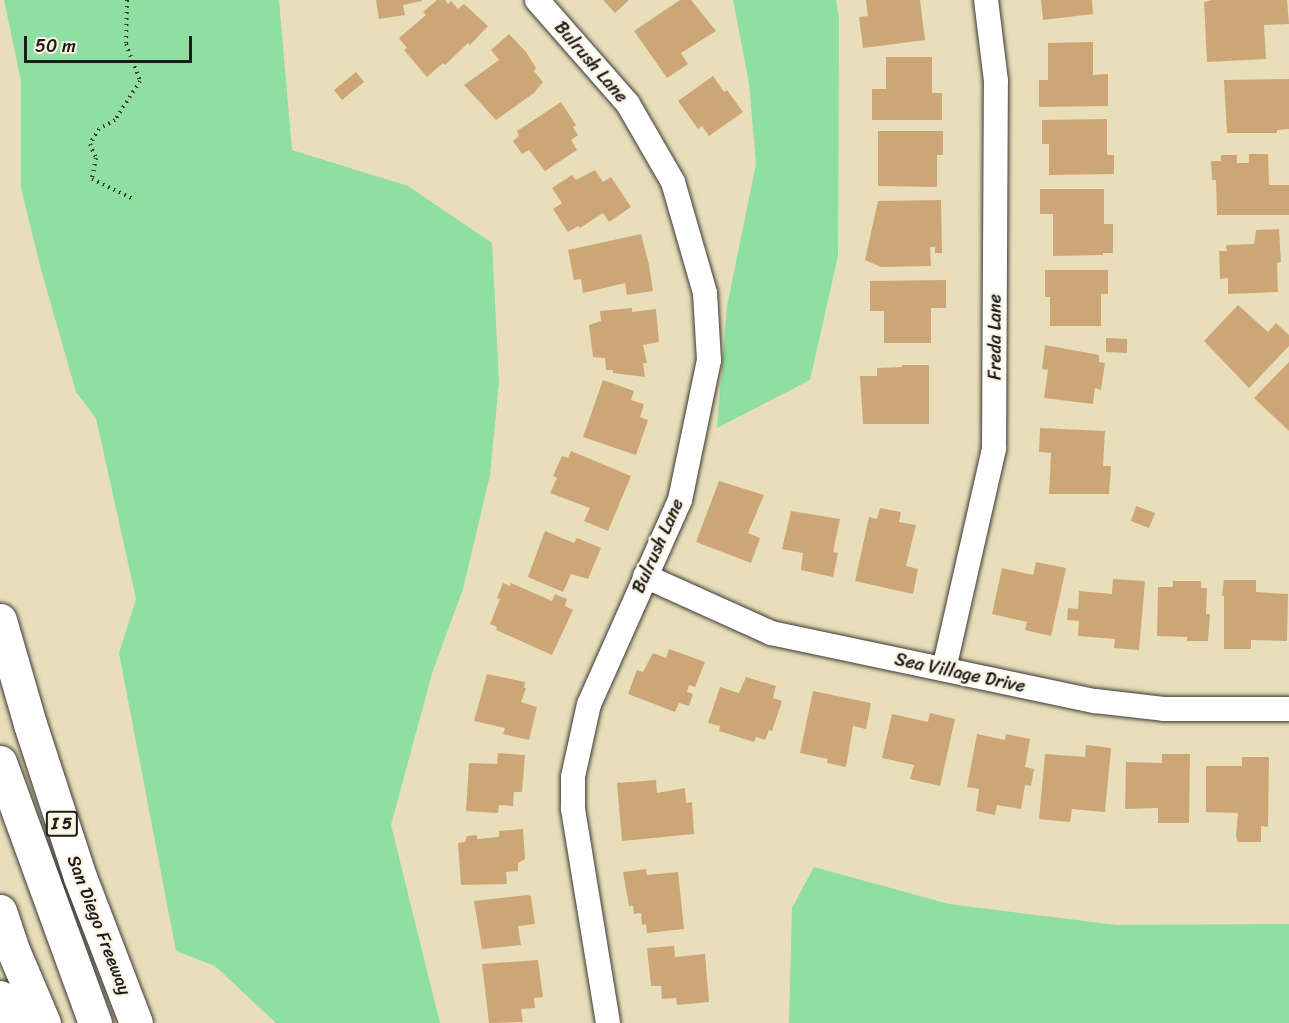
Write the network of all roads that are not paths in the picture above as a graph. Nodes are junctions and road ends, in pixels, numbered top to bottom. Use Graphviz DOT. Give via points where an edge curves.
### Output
graph roads {
  1 [pos="537,0"];
  2 [pos="986,0"];
  3 [pos="645,576"];
  4 [pos="0,620"];
  5 [pos="944,669"];
  6 [pos="1289,709"];
  7 [pos="0,762"];
  8 [pos="0,911"];
  9 [pos="0,997"];
  10 [pos="10,1023"];
  11 [pos="44,1023"];
  12 [pos="95,1023"];
  13 [pos="136,1023"];
  14 [pos="608,1023"];
  1 -- 3 [label="street, Bulrush Lane" via="628,104 673,182 705,293 709,360 680,500"];
  2 -- 5 [label="street, Freda Lane" via="996,81 994,449"];
  3 -- 5 [label="street, Sea Village Drive" via="771,633"];
  3 -- 14 [label="street, Bulrush Lane" via="589,704 573,777 573,809"];
  4 -- 13 [label="highway, San Diego Freeway / I 5" via="80,877"];
  5 -- 6 [label="street, Sea Village Drive" via="1095,701 1164,709"];
  7 -- 12 [label="highway"];
  8 -- 11 [label="highway"];
  9 -- 10 [label="highway"];
}
